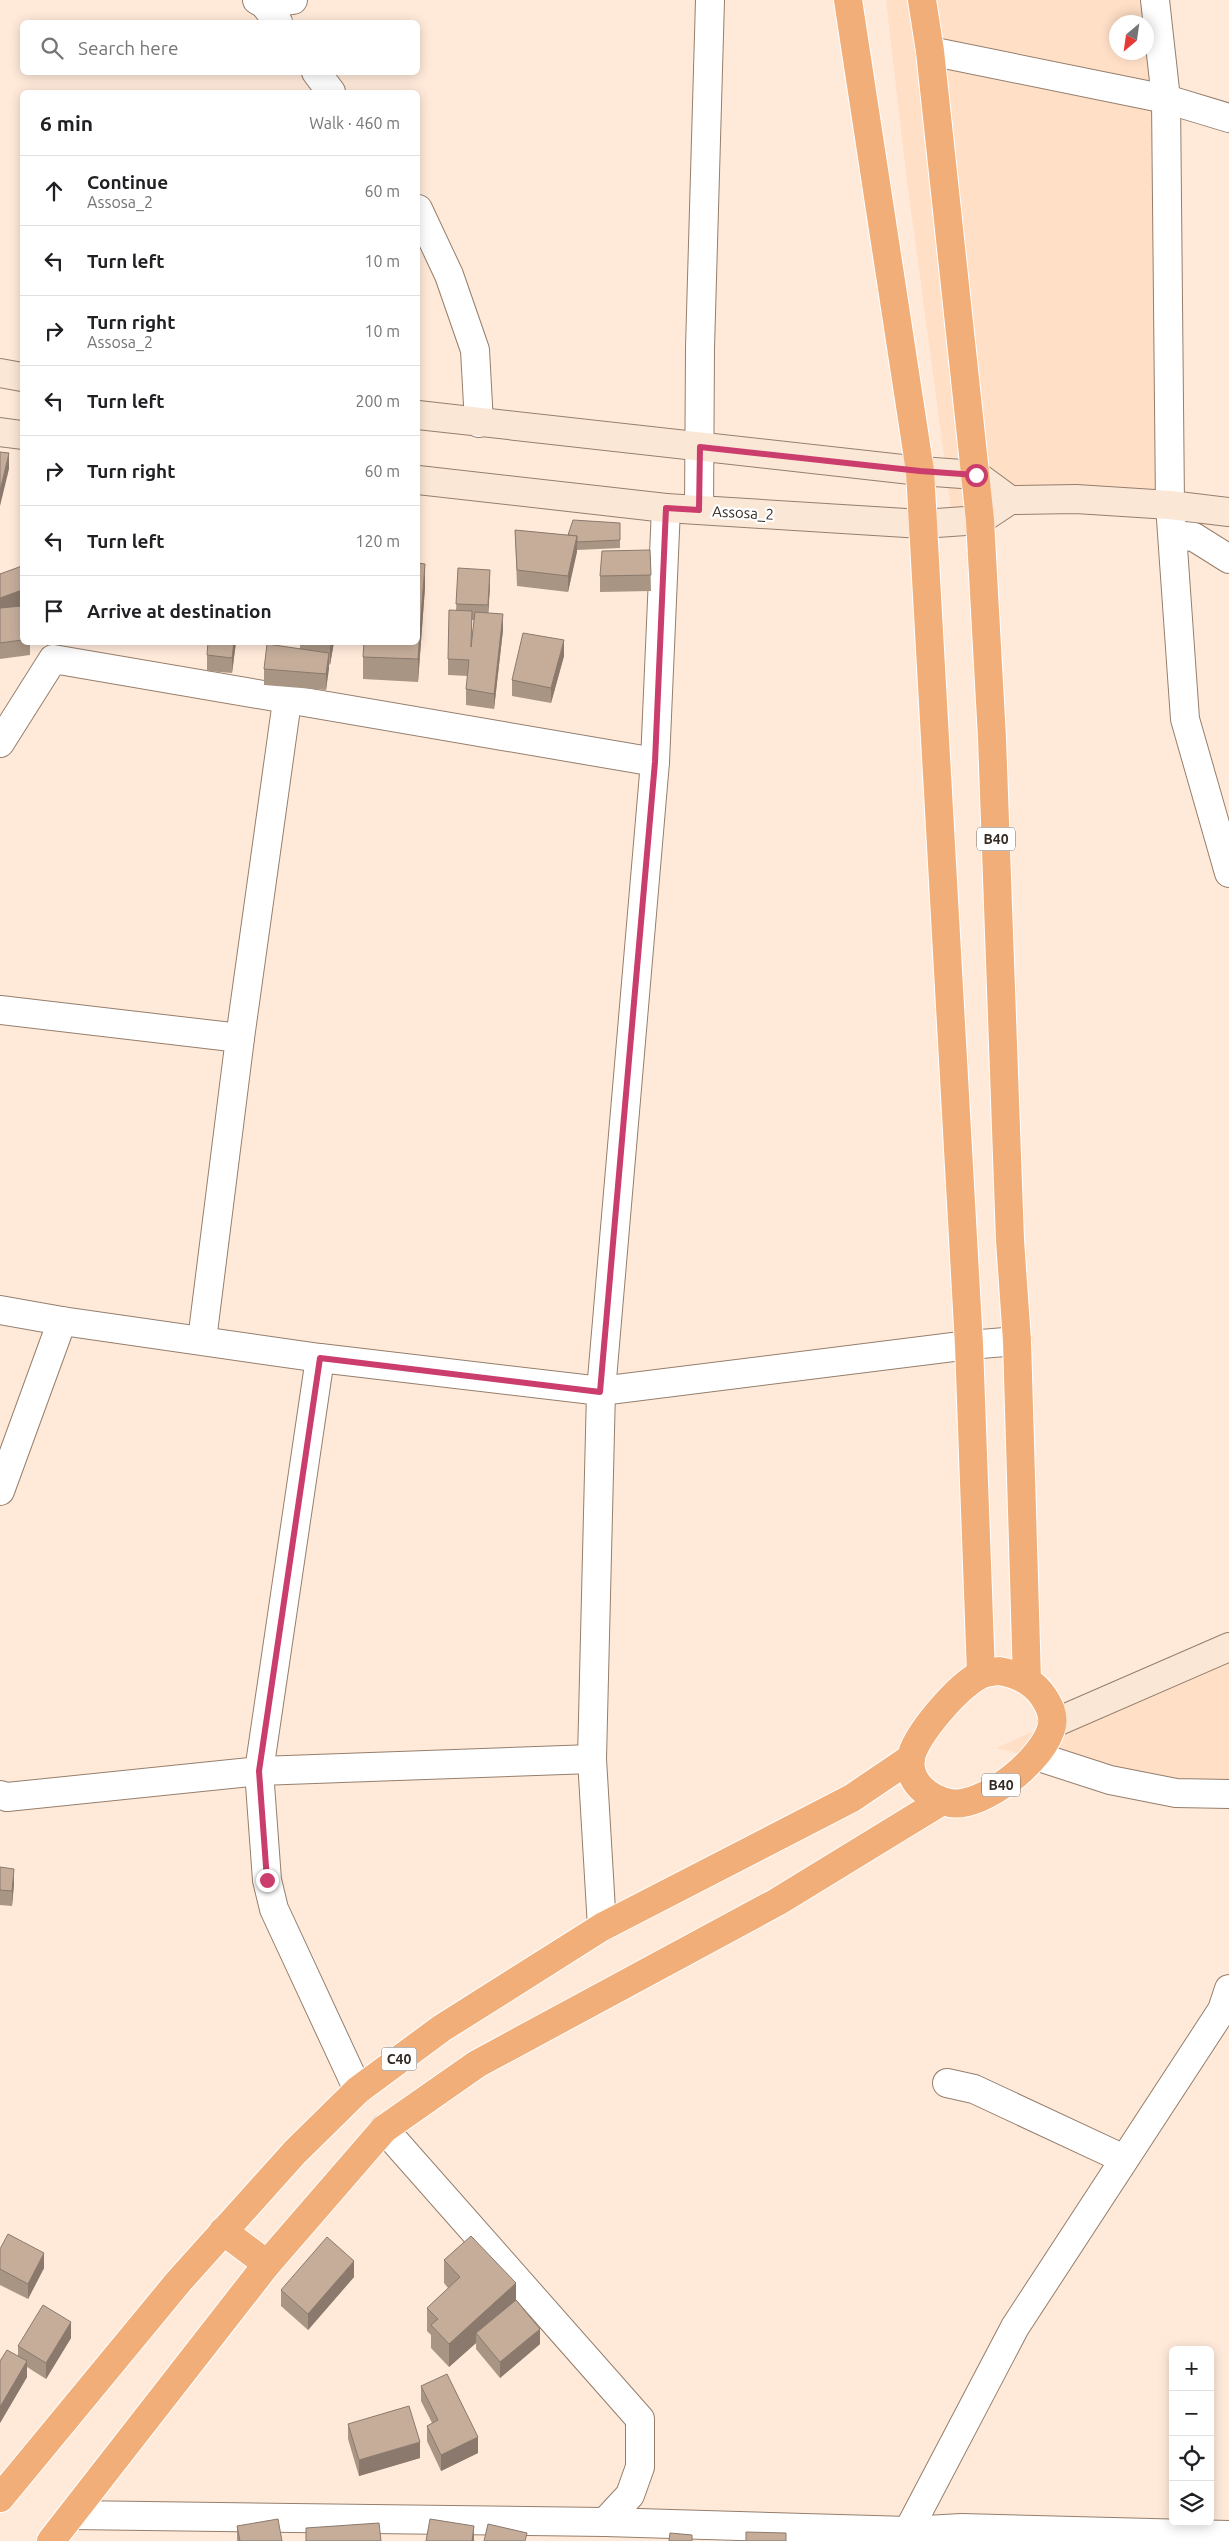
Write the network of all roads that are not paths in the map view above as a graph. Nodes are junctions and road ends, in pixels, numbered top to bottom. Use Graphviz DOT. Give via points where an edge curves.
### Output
graph roads {
  1 [pos="293,0"];
  2 [pos="710,0"];
  3 [pos="848,0"];
  4 [pos="922,0"];
  5 [pos="1155,0"];
  6 [pos="266,9"];
  7 [pos="930,51"];
  8 [pos="318,75"];
  9 [pos="330,90"];
  10 [pos="1166,99"];
  11 [pos="1229,118"];
  12 [pos="420,213"];
  13 [pos="0,373"];
  14 [pos="20,377"];
  15 [pos="420,415"];
  16 [pos="479,423"];
  17 [pos="0,432"];
  18 [pos="20,435"];
  19 [pos="700,447"];
  20 [pos="920,471"];
  21 [pos="976,475"];
  22 [pos="420,480"];
  23 [pos="1010,500"];
  24 [pos="1170,505"];
  25 [pos="666,508"];
  26 [pos="699,510"];
  27 [pos="1229,512"];
  28 [pos="980,520"];
  29 [pos="922,524"];
  30 [pos="1173,535"];
  31 [pos="1229,559"];
  32 [pos="54,651"];
  33 [pos="287,700"];
  34 [pos="0,742"];
  35 [pos="655,762"];
  36 [pos="1229,873"];
  37 [pos="0,1010"];
  38 [pos="240,1038"];
  39 [pos="0,1310"];
  40 [pos="62,1321"];
  41 [pos="202,1340"];
  42 [pos="1017,1341"];
  43 [pos="969,1345"];
  44 [pos="320,1358"];
  45 [pos="600,1392"];
  46 [pos="0,1490"];
  47 [pos="1229,1646"];
  48 [pos="981,1674"];
  49 [pos="1027,1680"];
  50 [pos="1052,1724"];
  51 [pos="1036,1756"];
  52 [pos="911,1758"];
  53 [pos="592,1759"];
  54 [pos="259,1771"];
  55 [pos="0,1794"];
  56 [pos="1229,1794"];
  57 [pos="942,1801"];
  58 [pos="602,1927"];
  59 [pos="1227,2002"];
  60 [pos="947,2083"];
  61 [pos="358,2090"];
  62 [pos="384,2129"];
  63 [pos="1124,2159"];
  64 [pos="223,2231"];
  65 [pos="267,2264"];
  66 [pos="0,2498"];
  67 [pos="72,2515"];
  68 [pos="605,2522"];
  69 [pos="908,2531"];
  70 [pos="967,2534"];
  71 [pos="1229,2535"];
  72 [pos="51,2541"];
  1 -- 6 [label="street"];
  2 -- 19 [label="street"];
  3 -- 20 [label="highway"];
  4 -- 7 [label="highway, B40"];
  5 -- 10 [label="street"];
  7 -- 10 [label="street"];
  7 -- 21 [label="highway, B40"];
  8 -- 9 [label="street"];
  10 -- 11 [label="street"];
  10 -- 24 [label="street"];
  12 -- 16 [label="street" via="449,275 474,350"];
  13 -- 14 [label="street"];
  15 -- 16 [label="street"];
  16 -- 19 [label="street"];
  17 -- 18 [label="street"];
  19 -- 20 [label="street"];
  19 -- 26 [label="street"];
  20 -- 21 [label="street"];
  20 -- 29 [label="highway"];
  21 -- 23 [label="street"];
  21 -- 28 [label="highway, B40"];
  22 -- 25 [label="street, Assosa_2"];
  23 -- 24 [label="street"];
  23 -- 28 [label="street"];
  24 -- 27 [label="street"];
  24 -- 30 [label="street"];
  25 -- 26 [label="street, Assosa_2"];
  25 -- 35 [label="street"];
  26 -- 29 [label="street, Assosa_2"];
  28 -- 29 [label="street, Assosa_2"];
  28 -- 42 [label="highway, B40"];
  29 -- 43 [label="highway"];
  30 -- 31 [label="street" via="1194,537"];
  30 -- 36 [label="street" via="1186,719"];
  32 -- 33 [label="street"];
  32 -- 34 [label="street"];
  33 -- 35 [label="street"];
  33 -- 38 [label="street"];
  35 -- 45 [label="street"];
  37 -- 38 [label="street"];
  38 -- 41 [label="street"];
  39 -- 40 [label="street"];
  40 -- 41 [label="street"];
  40 -- 46 [label="street"];
  41 -- 44 [label="street"];
  42 -- 43 [label="street"];
  42 -- 49 [label="highway, B40"];
  43 -- 45 [label="street"];
  43 -- 48 [label="highway"];
  44 -- 45 [label="street"];
  44 -- 54 [label="street"];
  45 -- 53 [label="street"];
  47 -- 50 [label="street"];
  48 -- 49 [label="highway" via="999,1671"];
  48 -- 52 [label="highway" via="939,1712"];
  49 -- 50 [label="highway" via="1050,1706"];
  50 -- 51 [label="highway, B40"];
  51 -- 56 [label="street" via="1110,1780 1176,1792"];
  51 -- 57 [label="highway, B40" via="998,1787 977,1798 957,1804"];
  52 -- 57 [label="highway" via="918,1785"];
  52 -- 58 [label="highway, C40" via="852,1798"];
  53 -- 54 [label="street"];
  53 -- 58 [label="street"];
  54 -- 55 [label="street" via="7,1797"];
  54 -- 61 [label="street" via="267,1880 274,1910"];
  57 -- 62 [label="highway" via="777,1902 477,2064"];
  58 -- 61 [label="highway, C40" via="442,2028"];
  59 -- 63 [label="street"];
  60 -- 63 [label="street" via="974,2089"];
  61 -- 64 [label="highway, C40" via="295,2152"];
  62 -- 65 [label="highway"];
  62 -- 68 [label="street" via="640,2419 640,2467 630,2495"];
  63 -- 69 [label="street" via="1015,2327"];
  64 -- 65 [label="highway"];
  64 -- 66 [label="highway, C40"];
  65 -- 67 [label="highway"];
  67 -- 68 [label="street"];
  67 -- 72 [label="highway"];
  68 -- 69 [label="street"];
  69 -- 70 [label="street"];
  70 -- 71 [label="street"];
}
